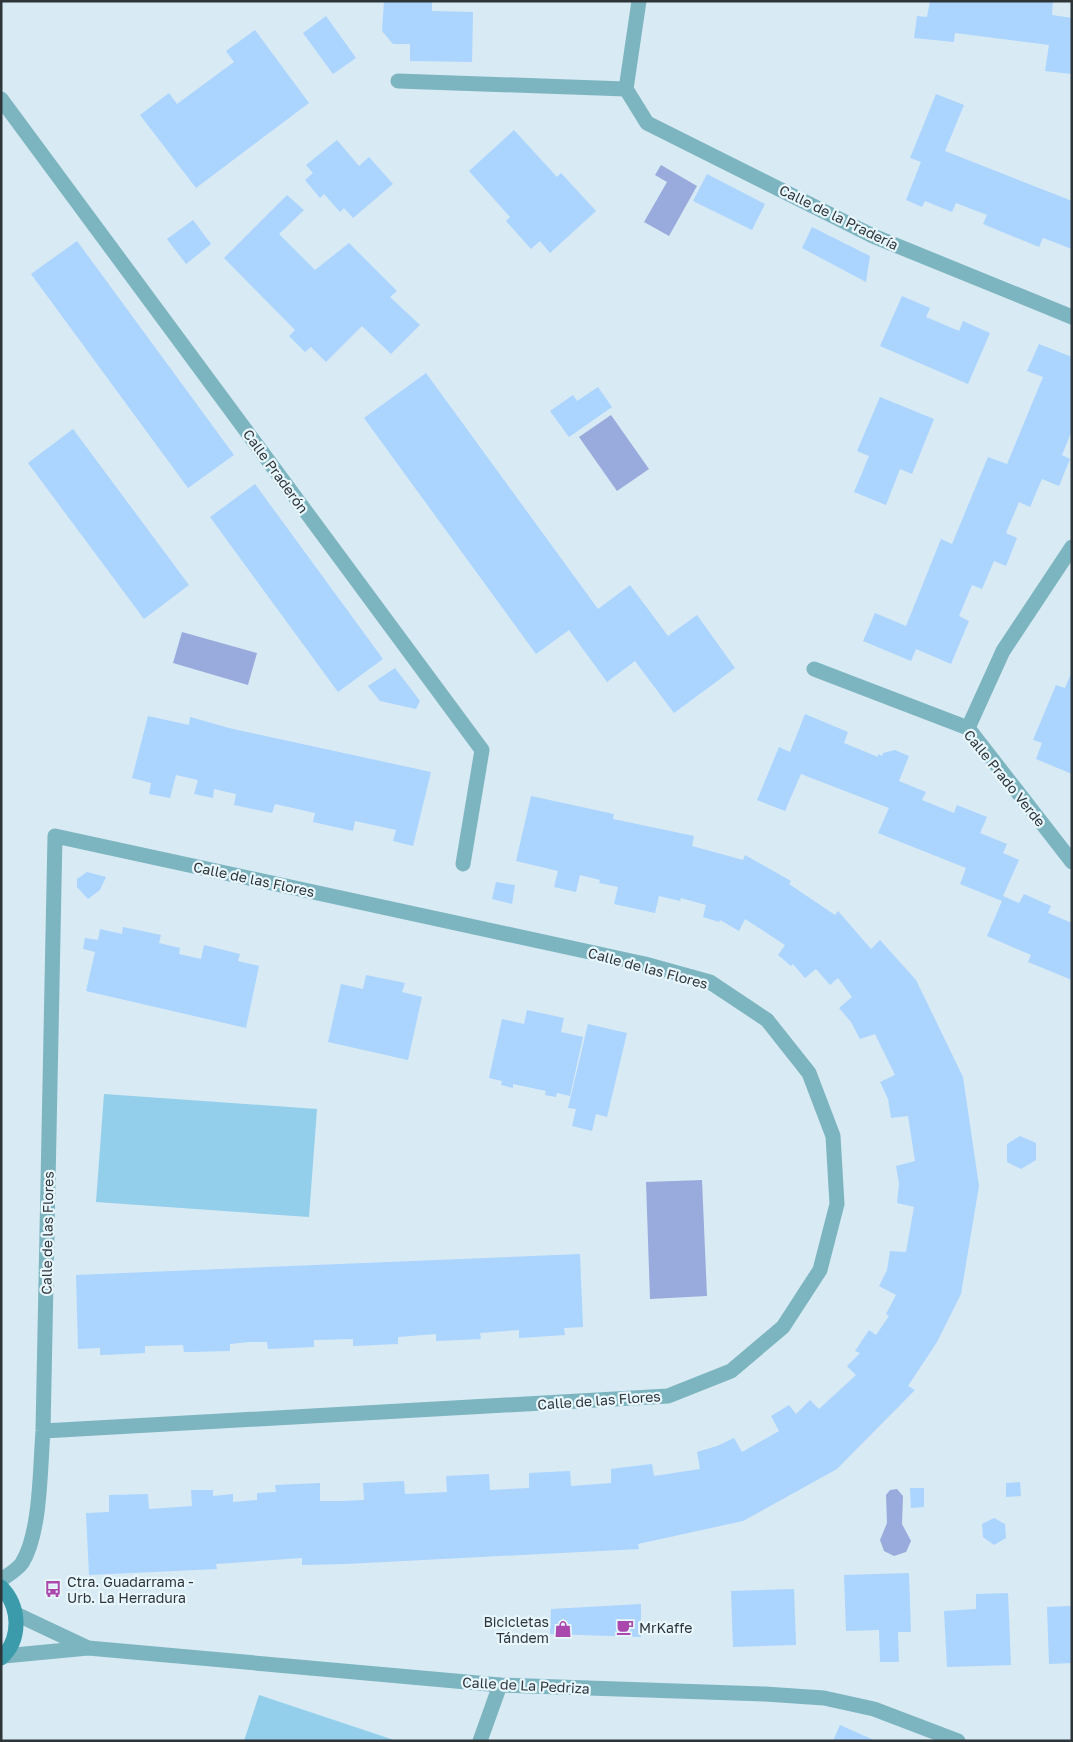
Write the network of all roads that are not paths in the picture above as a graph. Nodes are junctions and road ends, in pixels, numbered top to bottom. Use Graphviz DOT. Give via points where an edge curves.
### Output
graph roads {
  1 [pos="639,1"];
  2 [pos="398,81"];
  3 [pos="626,89"];
  4 [pos="1,98"];
  5 [pos="1072,317"];
  6 [pos="1072,547"];
  7 [pos="814,668"];
  8 [pos="968,728"];
  9 [pos="1072,862"];
  10 [pos="463,864"];
  11 [pos="43,1431"];
  12 [pos="1,1580"];
  13 [pos="1,1587"];
  14 [pos="16,1614"];
  15 [pos="88,1648"];
  16 [pos="3,1657"];
  17 [pos="500,1685"];
  18 [pos="480,1741"];
  19 [pos="958,1741"];
  1 -- 3 [label="street"];
  2 -- 3 [label="street"];
  3 -- 5 [label="street, Calle de la Pradería" via="647,123 873,236"];
  4 -- 10 [label="street, Calle Praderón" via="482,750"];
  6 -- 8 [label="street" via="1003,651"];
  7 -- 8 [label="street, Calle Prado Verde"];
  8 -- 9 [label="street, Calle Prado Verde"];
  11 -- 11 [label="street, Calle de las Flores" via="56,836 644,964 710,982 767,1020 809,1073 833,1136 837,1204 820,1270 783,1327 730,1370 668,1396"];
  11 -- 12 [label="street, Calle de las Flores" via="37,1509 29,1549 21,1565"];
  13 -- 14 [label="main road" via="13,1602"];
  14 -- 15 [label="street, Calle de La Pedriza"];
  14 -- 16 [label="main road" via="12,1643"];
  15 -- 16 [label="street, Calle de La Pedriza"];
  15 -- 17 [label="street, Calle de La Pedriza"];
  17 -- 18 [label="street"];
  17 -- 19 [label="street, Calle de La Pedriza" via="824,1698 874,1709"];
}
